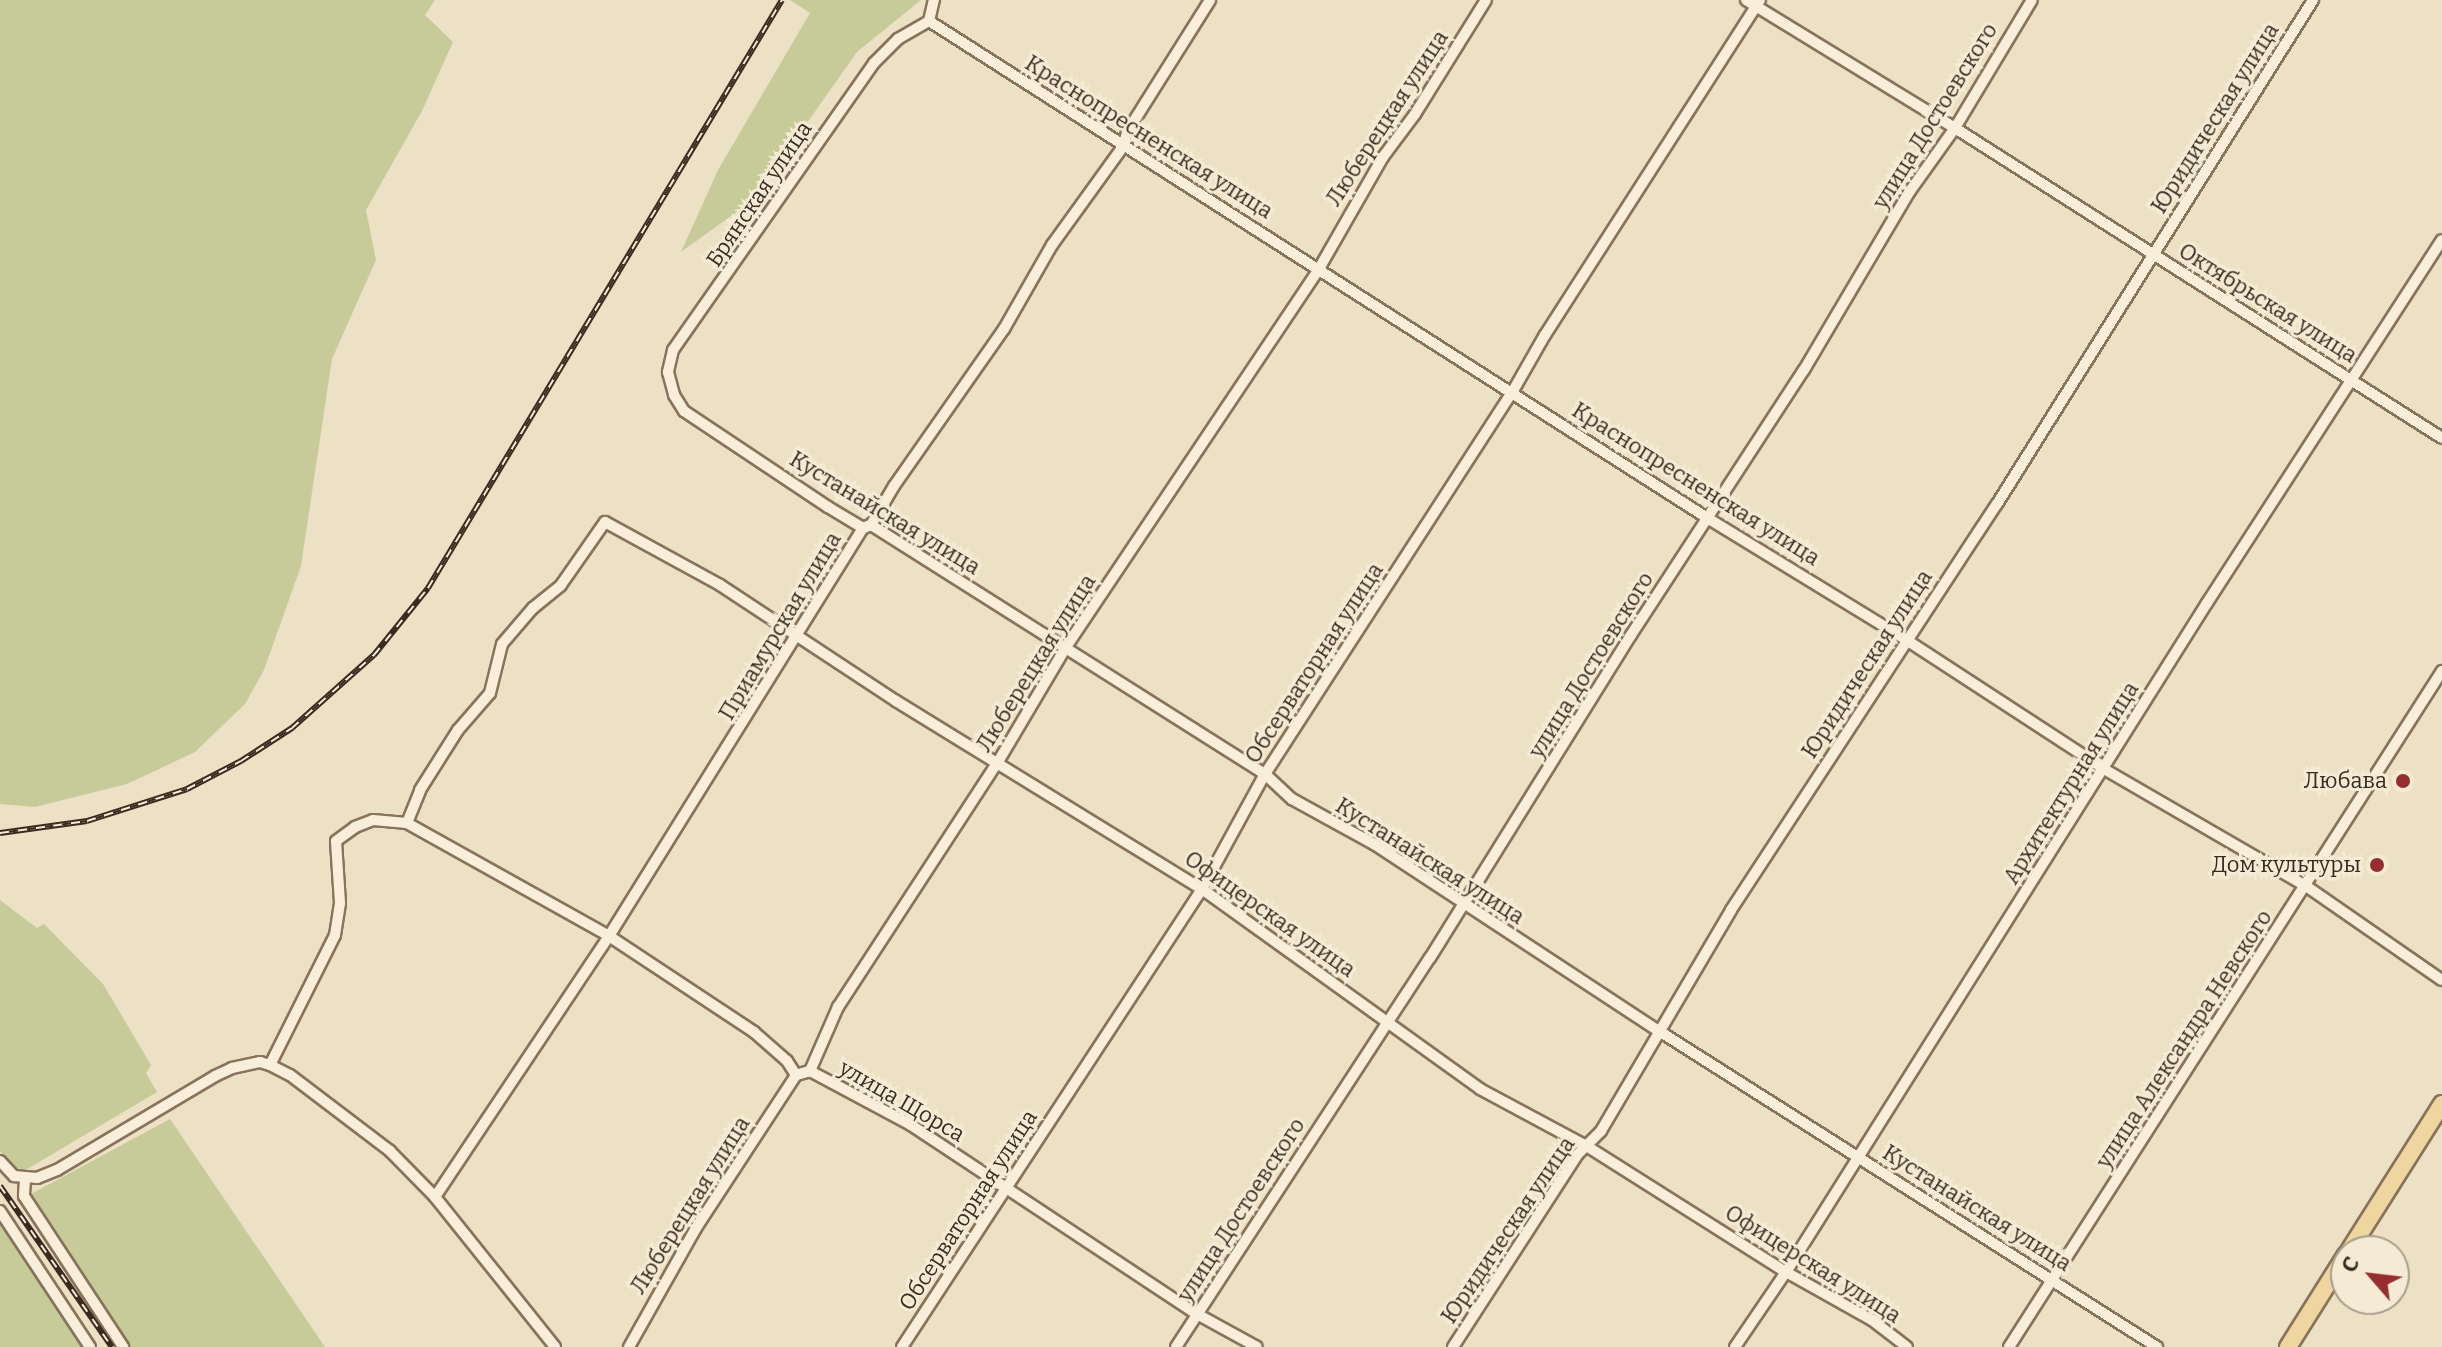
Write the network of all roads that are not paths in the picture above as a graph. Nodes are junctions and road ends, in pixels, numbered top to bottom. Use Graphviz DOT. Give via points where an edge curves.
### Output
graph roads {
  1 [pos="934,0"];
  2 [pos="1210,0"];
  3 [pos="1486,0"];
  4 [pos="2032,0"];
  5 [pos="2313,0"];
  6 [pos="1754,2"];
  7 [pos="929,21"];
  8 [pos="1955,128"];
  9 [pos="1124,145"];
  10 [pos="2442,240"];
  11 [pos="2154,256"];
  12 [pos="1320,267"];
  13 [pos="2351,379"];
  14 [pos="1513,391"];
  15 [pos="684,411"];
  16 [pos="2442,438"];
  17 [pos="1709,519"];
  18 [pos="867,526"];
  19 [pos="796,638"];
  20 [pos="1908,641"];
  21 [pos="1066,647"];
  22 [pos="2442,671"];
  23 [pos="998,762"];
  24 [pos="2104,769"];
  25 [pos="1265,774"];
  26 [pos="407,823"];
  27 [pos="2306,886"];
  28 [pos="1202,889"];
  29 [pos="1462,905"];
  30 [pos="609,936"];
  31 [pos="2442,980"];
  32 [pos="1387,1020"];
  33 [pos="1659,1031"];
  34 [pos="270,1065"];
  35 [pos="810,1071"];
  36 [pos="796,1075"];
  37 [pos="2442,1104"];
  38 [pos="1588,1147"];
  39 [pos="1857,1157"];
  40 [pos="0,1161"];
  41 [pos="25,1180"];
  42 [pos="1006,1188"];
  43 [pos="435,1197"];
  44 [pos="0,1211"];
  45 [pos="2358,1235"];
  46 [pos="1786,1272"];
  47 [pos="2053,1280"];
  48 [pos="2330,1280"];
  49 [pos="1197,1314"];
  50 [pos="90,1347"];
  51 [pos="123,1347"];
  52 [pos="555,1347"];
  53 [pos="629,1347"];
  54 [pos="902,1347"];
  55 [pos="1176,1347"];
  56 [pos="1257,1347"];
  57 [pos="1453,1347"];
  58 [pos="1735,1347"];
  59 [pos="1907,1347"];
  60 [pos="2009,1347"];
  61 [pos="2157,1347"];
  62 [pos="2288,1347"];
  1 -- 7 [label="street"];
  2 -- 9 [label="street, Приамурская улица" via="1127,132"];
  3 -- 12 [label="street, Люберецкая улица" via="1383,157"];
  4 -- 8 [label="street, улица Достоевского"];
  5 -- 11 [label="street, Юридическая улица"];
  6 -- 8 [label="street, Октябрьская улица"];
  6 -- 14 [label="street, Обсерваторная улица"];
  7 -- 9 [label="street, Краснопресненская улица"];
  7 -- 15 [label="street, Брянская улица" via="898,39 874,63 673,350 668,372"];
  8 -- 11 [label="street, Октябрьская улица"];
  8 -- 17 [label="street, улица Достоевского" via="1910,191"];
  9 -- 12 [label="street, Краснопресненская улица"];
  9 -- 18 [label="street, Приамурская улица"];
  10 -- 13 [label="street, Архитектурная улица"];
  11 -- 13 [label="street, Октябрьская улица"];
  11 -- 20 [label="street, Юридическая улица"];
  12 -- 14 [label="street, Краснопресненская улица"];
  12 -- 21 [label="street, Люберецкая улица"];
  13 -- 16 [label="street, Октябрьская улица"];
  13 -- 24 [label="street, Архитектурная улица"];
  14 -- 17 [label="street, Краснопресненская улица"];
  14 -- 25 [label="street, Обсерваторная улица"];
  15 -- 18 [label="street, Кустанайская улица"];
  17 -- 20 [label="street, Краснопресненская улица"];
  17 -- 29 [label="street, улица Достоевского"];
  18 -- 19 [label="street, Приамурская улица"];
  18 -- 21 [label="street, Кустанайская улица"];
  19 -- 23 [label="street, Офицерская улица"];
  19 -- 26 [label="street, Офицерская улица" via="720,585 605,522 561,585 502,644 490,693 458,730 420,790"];
  19 -- 30 [label="street, Приамурская улица"];
  20 -- 24 [label="street, Краснопресненская улица"];
  20 -- 33 [label="street, Юридическая улица" via="1731,910"];
  21 -- 23 [label="street, Люберецкая улица"];
  21 -- 25 [label="street, Кустанайская улица"];
  22 -- 27 [label="street, улица Александра Невского"];
  23 -- 28 [label="street, Офицерская улица"];
  23 -- 35 [label="street, Люберецкая улица" via="838,1007"];
  24 -- 27 [label="street, Краснопресненская улица"];
  24 -- 39 [label="street, Архитектурная улица"];
  25 -- 28 [label="street, Обсерваторная улица"];
  25 -- 29 [label="street, Кустанайская улица" via="1292,799 1374,844"];
  26 -- 30 [label="street"];
  26 -- 34 [label="street" via="373,820 336,841 340,903 335,935"];
  27 -- 31 [label="street, Краснопресненская улица"];
  27 -- 47 [label="street, улица Александра Невского"];
  28 -- 32 [label="street, Офицерская улица"];
  28 -- 42 [label="street, Обсерваторная улица"];
  29 -- 32 [label="street, улица Достоевского"];
  29 -- 33 [label="street, Кустанайская улица"];
  30 -- 36 [label="street" via="754,1032"];
  30 -- 43 [label="street, Приамурская улица"];
  32 -- 38 [label="street, Офицерская улица" via="1480,1089"];
  32 -- 49 [label="street, улица Достоевского"];
  33 -- 38 [label="street, Юридическая улица"];
  33 -- 39 [label="street, Кустанайская улица"];
  34 -- 41 [label="street" via="232,1068 57,1170"];
  34 -- 43 [label="street" via="390,1151"];
  35 -- 36 [label="street, улица Щорса"];
  35 -- 42 [label="street, улица Щорса" via="911,1125"];
  36 -- 53 [label="street, Люберецкая улица" via="696,1228"];
  37 -- 45 [label="main road"];
  38 -- 46 [label="street, Офицерская улица"];
  38 -- 57 [label="street, Юридическая улица" via="1577,1155"];
  39 -- 46 [label="street, Архитектурная улица"];
  39 -- 47 [label="street, Кустанайская улица"];
  40 -- 41 [label="street"];
  41 -- 51 [label="street" via="24,1196"];
  42 -- 49 [label="street, улица Щорса"];
  42 -- 54 [label="street, Обсерваторная улица"];
  43 -- 52 [label="street"];
  44 -- 50 [label="street"];
  46 -- 58 [label="street, Архитектурная улица"];
  46 -- 59 [label="street, Офицерская улица" via="1872,1320"];
  47 -- 60 [label="street, улица Александра Невского"];
  47 -- 61 [label="street, Кустанайская улица"];
  48 -- 62 [label="main road"];
  49 -- 55 [label="street, улица Достоевского"];
  49 -- 56 [label="street, улица Щорса"];
}
